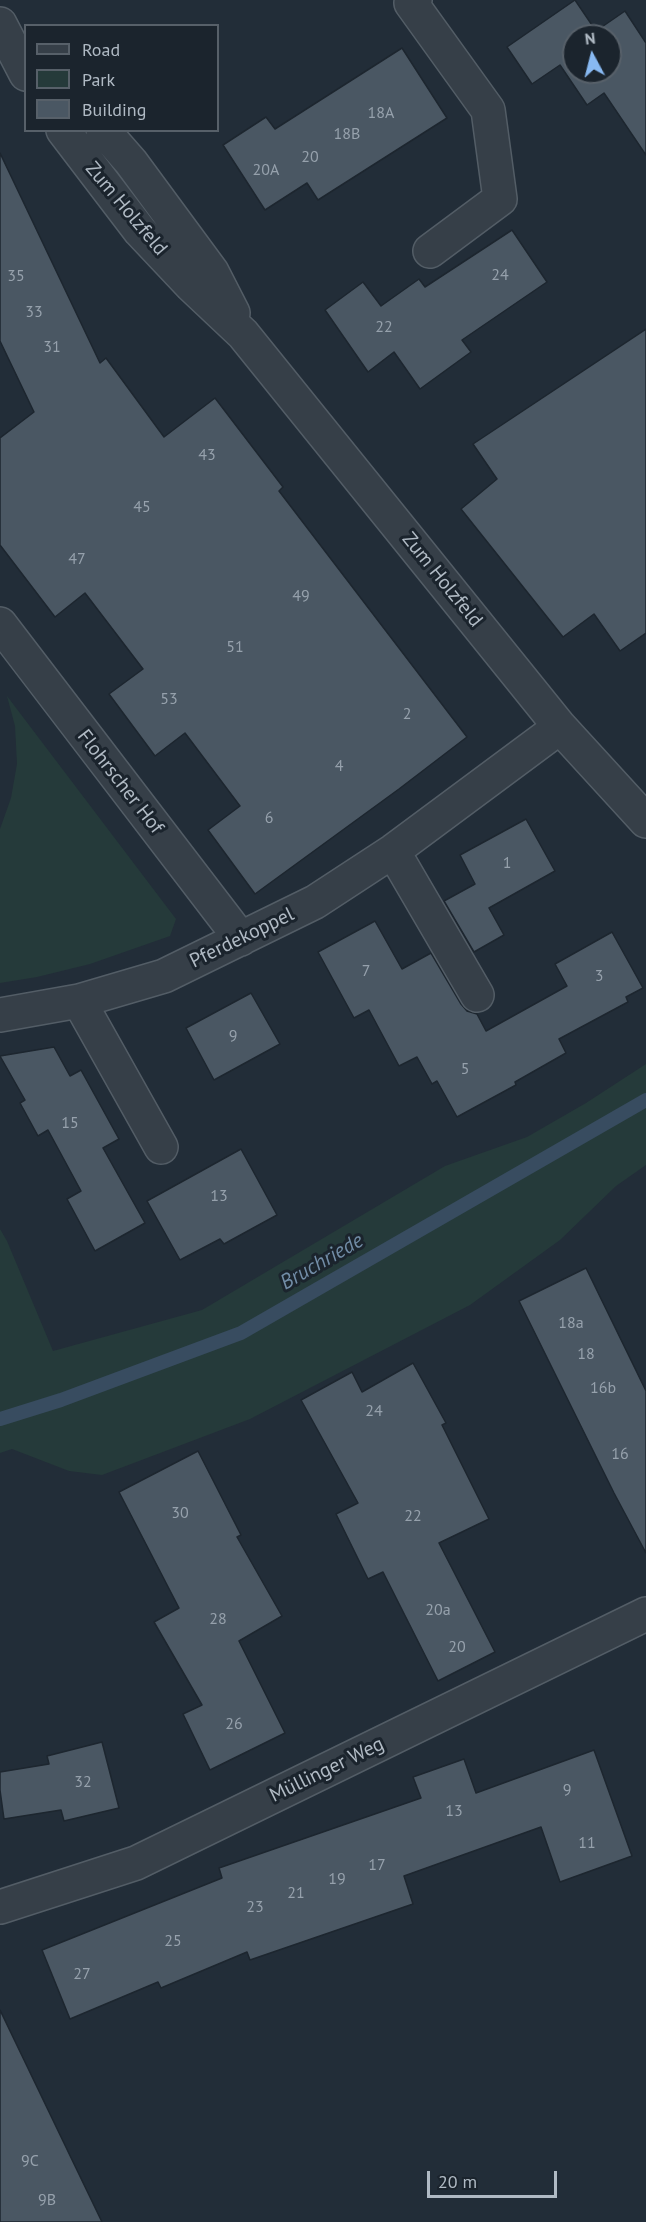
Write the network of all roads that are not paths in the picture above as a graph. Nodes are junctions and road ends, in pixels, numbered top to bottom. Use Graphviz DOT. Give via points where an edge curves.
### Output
graph roads {
  1 [pos="415,0"];
  2 [pos="0,22"];
  3 [pos="24,41"];
  4 [pos="24,70"];
  5 [pos="65,132"];
  6 [pos="105,132"];
  7 [pos="430,251"];
  8 [pos="243,334"];
  9 [pos="0,624"];
  10 [pos="560,727"];
  11 [pos="646,821"];
  12 [pos="393,851"];
  13 [pos="241,939"];
  14 [pos="477,995"];
  15 [pos="80,1001"];
  16 [pos="0,1016"];
  17 [pos="161,1147"];
  18 [pos="646,1614"];
  19 [pos="0,1907"];
  1 -- 7 [label="street" via="411,3 488,110 500,199"];
  2 -- 3 [label="street"];
  2 -- 4 [label="street"];
  5 -- 8 [label="street, Zum Holzfeld" via="140,231"];
  6 -- 8 [label="street, Zum Holzfeld" via="132,162 212,272"];
  8 -- 10 [label="street, Zum Holzfeld"];
  9 -- 13 [label="street, Flohrscher Hof"];
  10 -- 11 [label="street, Zum Holzfeld"];
  10 -- 12 [label="street, Pferdekoppel"];
  12 -- 13 [label="street, Pferdekoppel" via="315,902"];
  12 -- 14 [label="street"];
  13 -- 15 [label="street, Pferdekoppel" via="164,976"];
  15 -- 16 [label="street, Pferdekoppel"];
  15 -- 17 [label="street"];
  18 -- 19 [label="street, Müllinger Weg" via="136,1863"];
}
